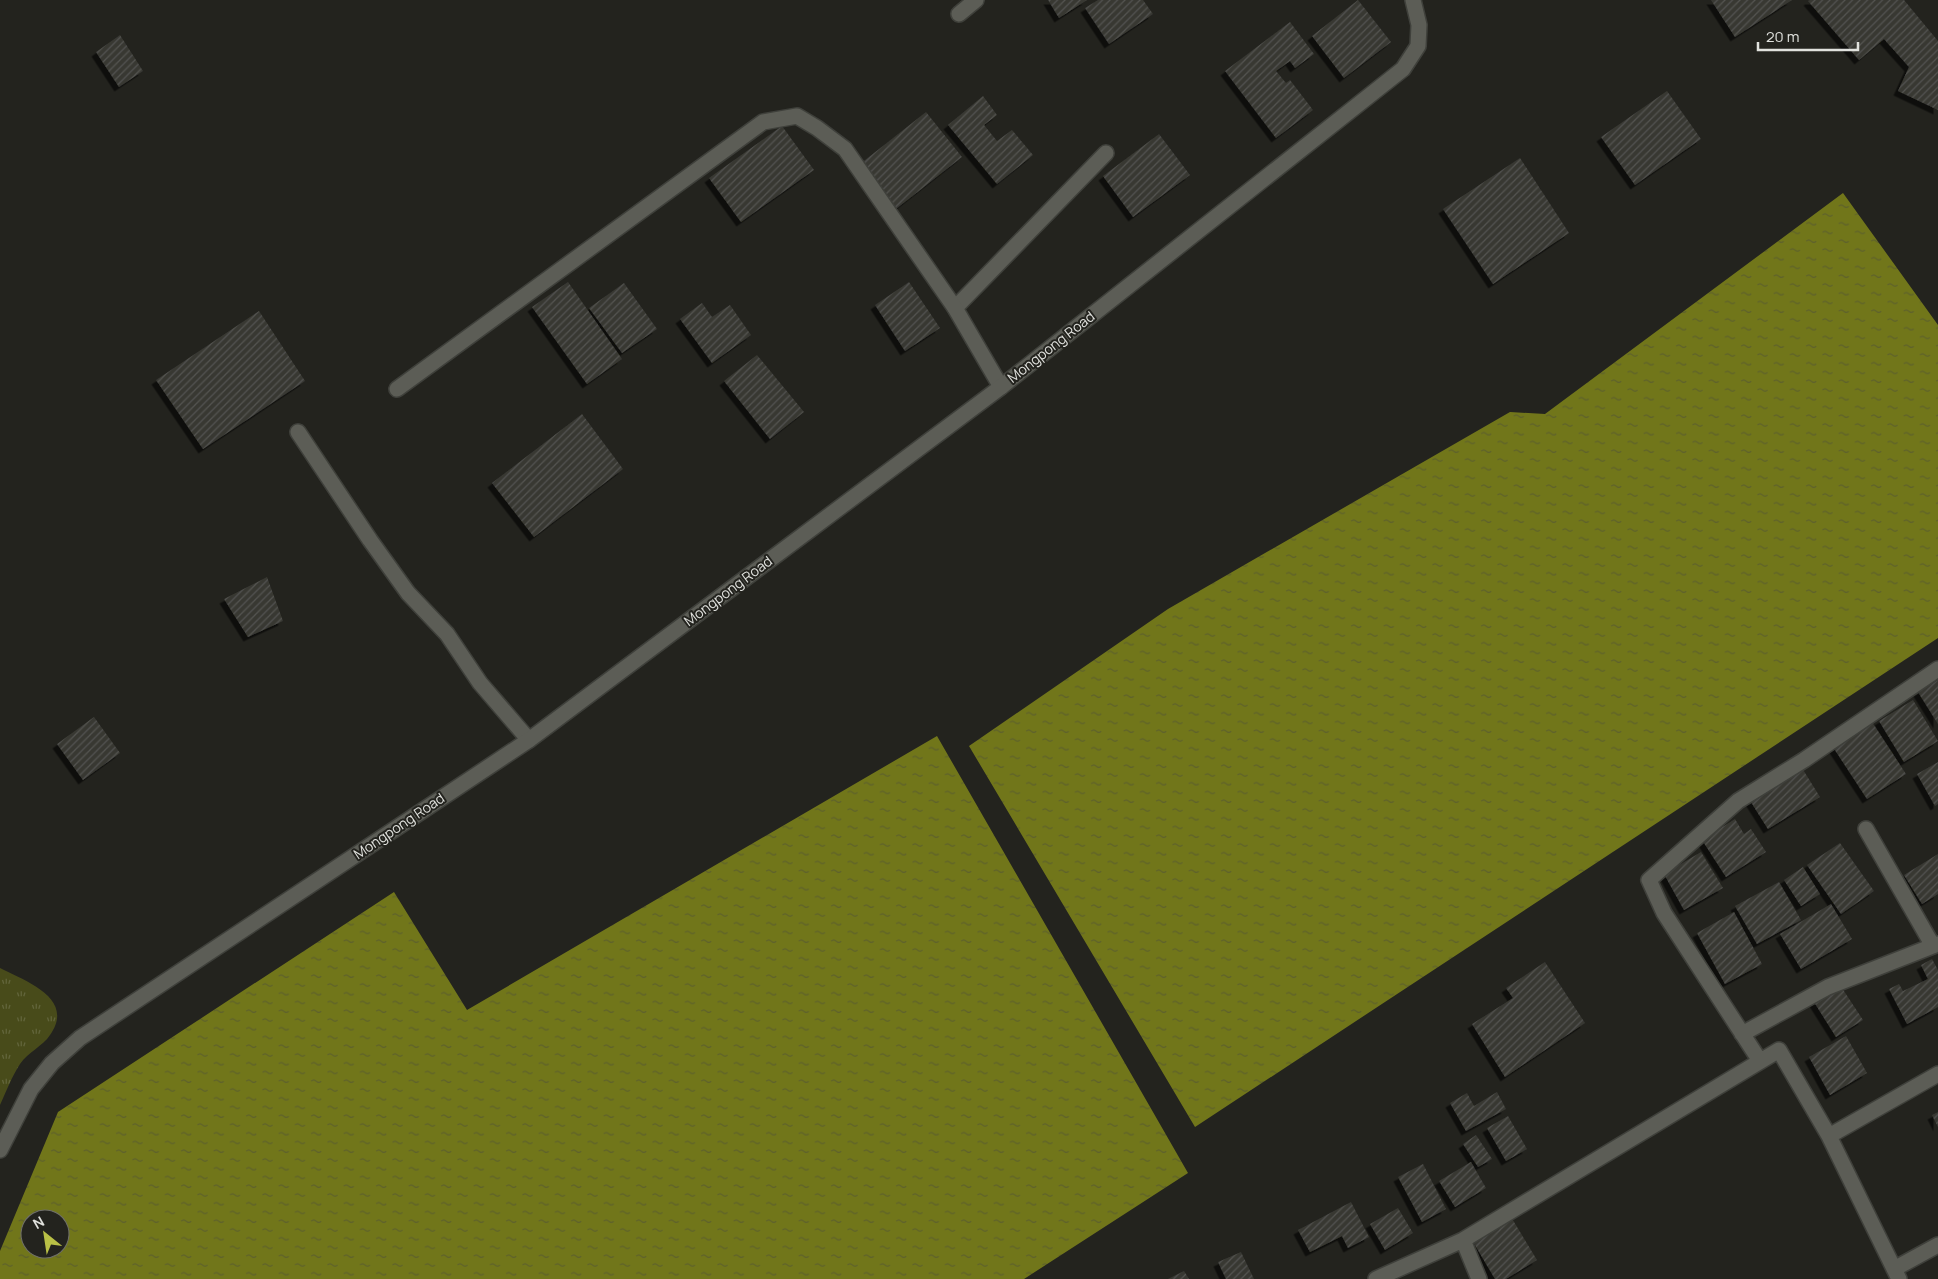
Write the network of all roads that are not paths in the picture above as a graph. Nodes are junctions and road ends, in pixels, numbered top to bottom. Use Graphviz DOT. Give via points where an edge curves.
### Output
graph roads {
  1 [pos="976,0"];
  2 [pos="1413,0"];
  3 [pos="959,14"];
  4 [pos="1106,154"];
  5 [pos="955,308"];
  6 [pos="1001,386"];
  7 [pos="397,389"];
  8 [pos="298,432"];
  9 [pos="1938,669"];
  10 [pos="529,740"];
  11 [pos="1866,829"];
  12 [pos="1936,945"];
  13 [pos="1742,1034"];
  14 [pos="1760,1061"];
  15 [pos="1938,1074"];
  16 [pos="1830,1136"];
  17 [pos="0,1150"];
  18 [pos="1463,1240"];
  19 [pos="1938,1245"];
  20 [pos="1896,1274"];
  21 [pos="1376,1279"];
  22 [pos="1479,1279"];
  1 -- 3 [label="street"];
  2 -- 6 [label="street, Mongpong Road" via="1418,46 1403,69"];
  4 -- 5 [label="street"];
  5 -- 6 [label="street"];
  5 -- 7 [label="street" via="845,149 798,116 764,122"];
  6 -- 10 [label="street, Mongpong Road"];
  8 -- 10 [label="street" via="408,593 447,634 480,683"];
  9 -- 13 [label="street" via="1738,801 1649,880 1664,913"];
  10 -- 17 [label="street, Mongpong Road" via="80,1038 31,1089"];
  11 -- 12 [label="street"];
  12 -- 13 [label="street" via="1828,987"];
  13 -- 14 [label="street"];
  14 -- 16 [label="street" via="1779,1050"];
  14 -- 18 [label="street"];
  15 -- 16 [label="street"];
  16 -- 20 [label="street"];
  18 -- 21 [label="street"];
  18 -- 22 [label="street"];
  19 -- 20 [label="street"];
}
